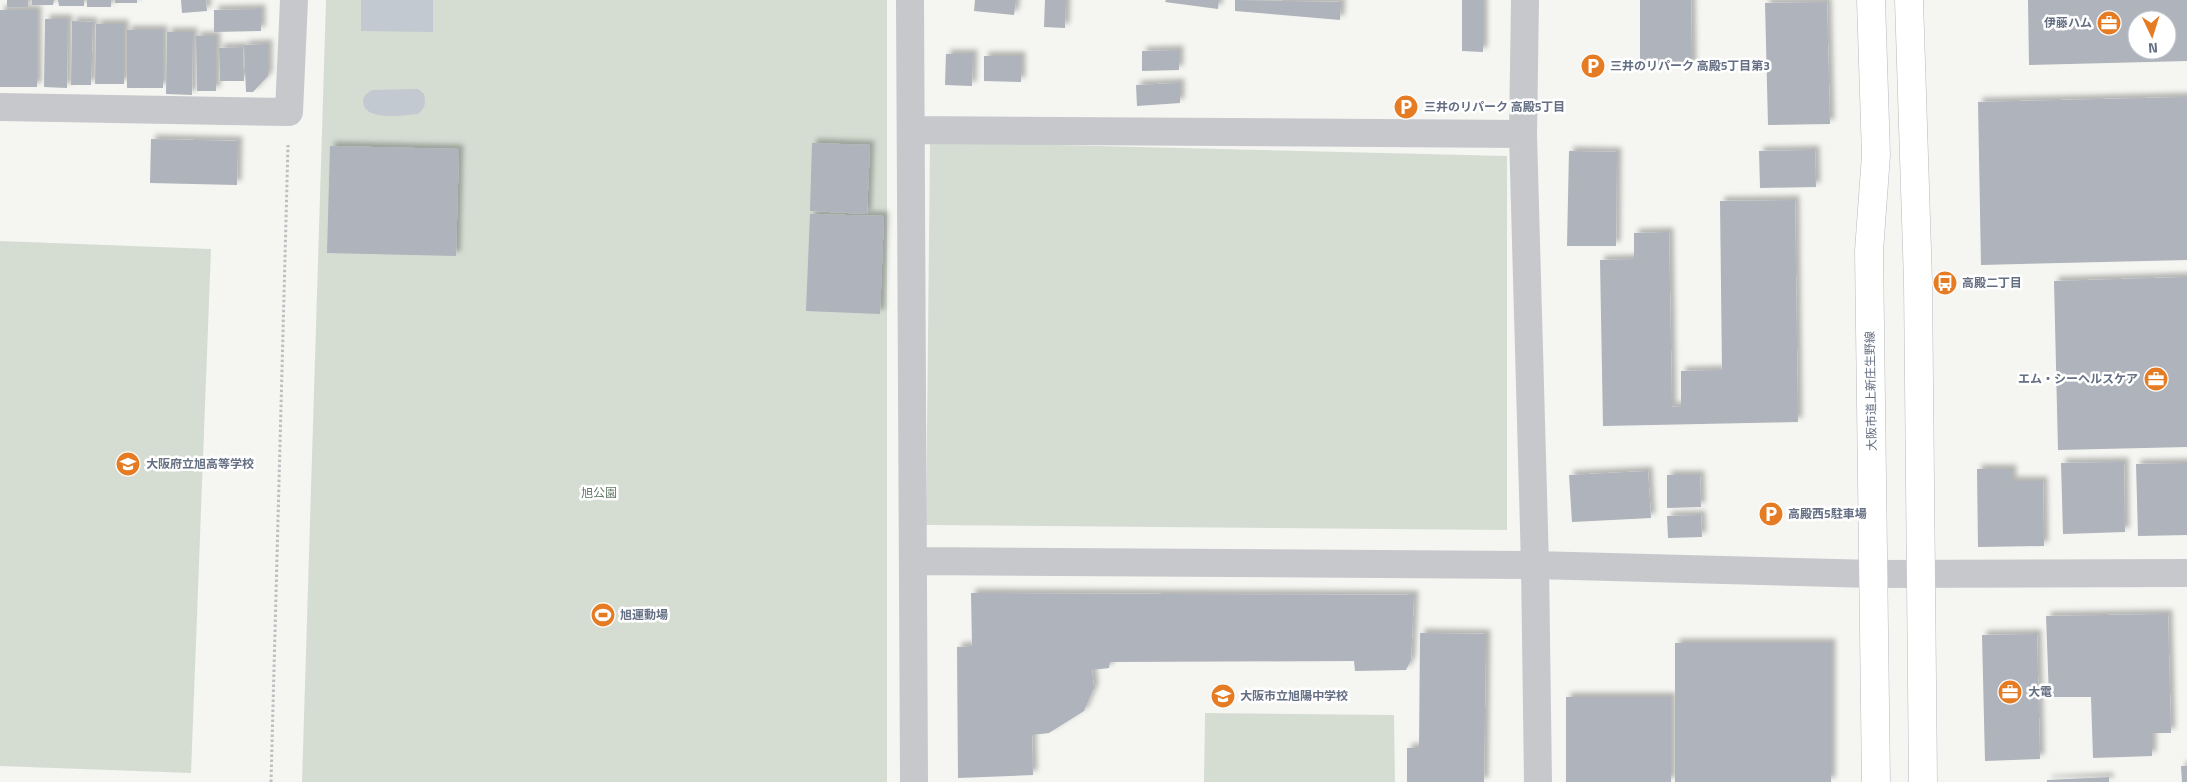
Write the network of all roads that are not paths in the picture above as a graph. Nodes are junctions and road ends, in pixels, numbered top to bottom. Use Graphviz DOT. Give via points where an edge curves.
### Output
graph roads {
  1 [pos="294,0"];
  2 [pos="910,0"];
  3 [pos="1525,0"];
  4 [pos="1871,0"];
  5 [pos="1909,0"];
  6 [pos="0,107"];
  7 [pos="912,130"];
  8 [pos="1523,134"];
  9 [pos="914,561"];
  10 [pos="1535,565"];
  11 [pos="2187,573"];
  12 [pos="1873,574"];
  13 [pos="1920,575"];
  14 [pos="914,782"];
  15 [pos="1538,782"];
  16 [pos="1876,782"];
  17 [pos="1923,782"];
  1 -- 6 [label="street" via="289,112"];
  2 -- 7 [label="street"];
  3 -- 8 [label="street"];
  4 -- 12 [label="main road, 大阪市道上新庄生野線" via="1876,156 1870,251"];
  5 -- 13 [label="main road" via="1918,282"];
  7 -- 8 [label="street"];
  7 -- 9 [label="street"];
  8 -- 10 [label="street"];
  9 -- 10 [label="street"];
  9 -- 14 [label="street"];
  10 -- 12 [label="street"];
  10 -- 15 [label="street"];
  11 -- 13 [label="street"];
  12 -- 13 [label="street"];
  12 -- 16 [label="main road, 大阪市道上新庄生野線"];
  13 -- 17 [label="main road"];
}
